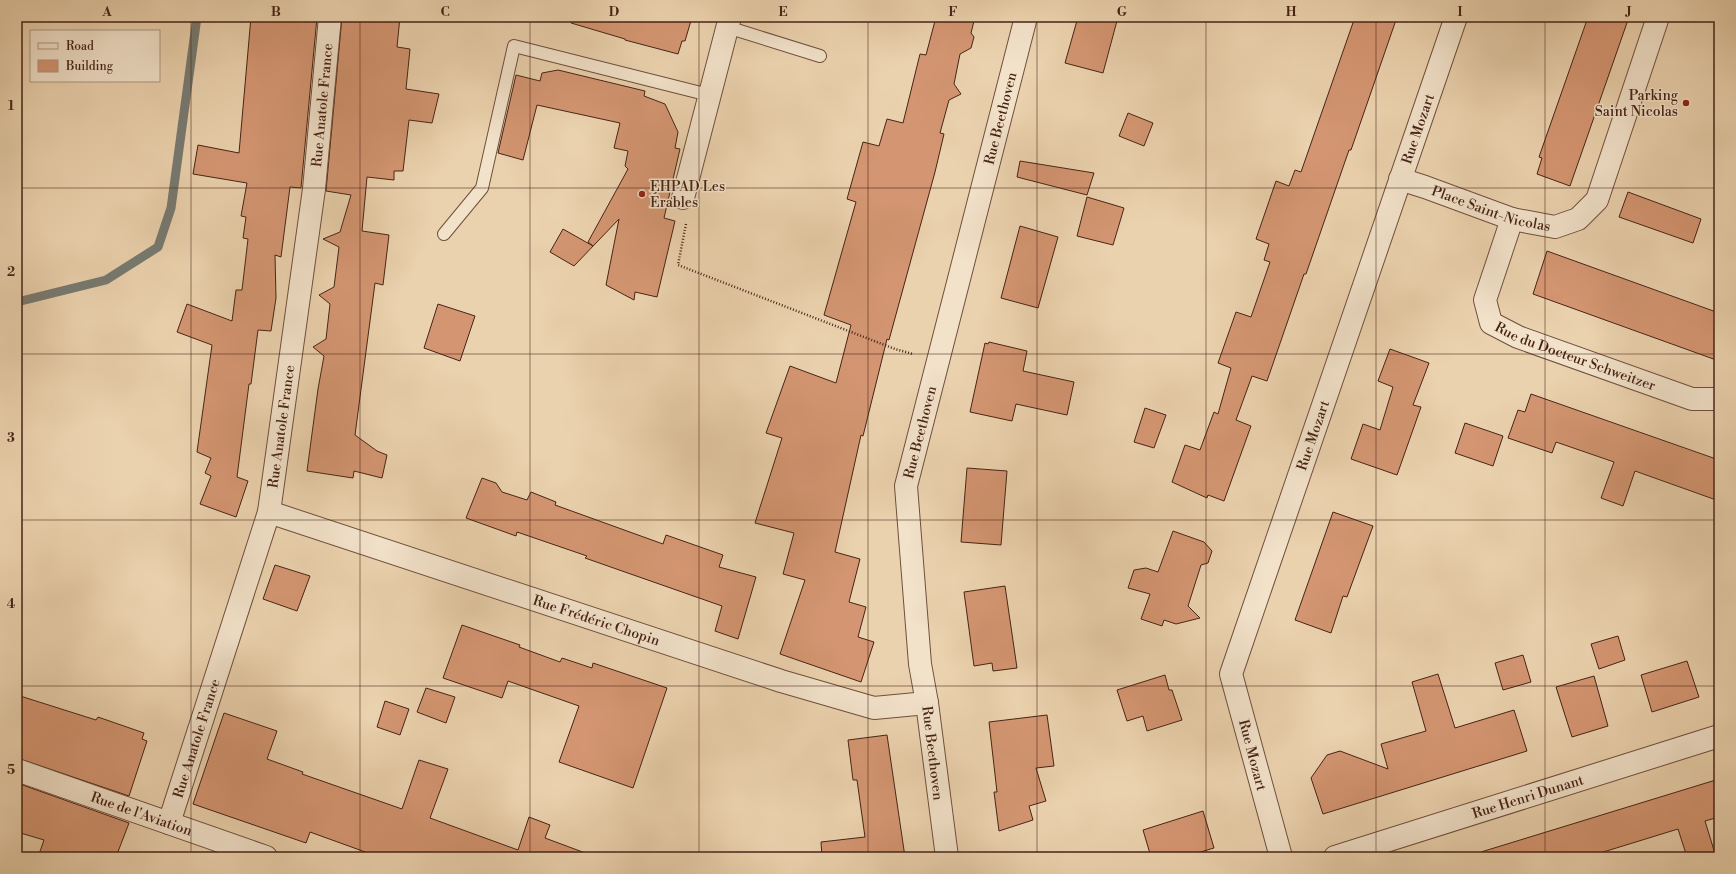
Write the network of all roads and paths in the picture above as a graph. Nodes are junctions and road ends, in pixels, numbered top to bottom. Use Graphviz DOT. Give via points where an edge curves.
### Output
graph roads {
  1 [pos="330,17"];
  2 [pos="1026,17"];
  3 [pos="1456,17"];
  4 [pos="1658,17"];
  5 [pos="728,22"];
  6 [pos="820,56"];
  7 [pos="710,95"];
  8 [pos="1400,180"];
  9 [pos="682,198"];
  10 [pos="1512,219"];
  11 [pos="444,234"];
  12 [pos="937,360"];
  13 [pos="1719,399"];
  14 [pos="269,512"];
  15 [pos="927,703"];
  16 [pos="1719,736"];
  17 [pos="17,770"];
  18 [pos="169,823"];
  19 [pos="266,857"];
  20 [pos="947,857"];
  21 [pos="1281,857"];
  22 [pos="1335,857"];
  1 -- 14 [label="street, Rue Anatole France" via="314,189"];
  2 -- 12 [label="street, Rue Beethoven"];
  3 -- 8 [label="street, Rue Mozart"];
  4 -- 10 [label="street, Place Saint-Nicolas" via="1597,200 1578,219 1555,227"];
  5 -- 6 [label="lane"];
  5 -- 7 [label="street"];
  7 -- 9 [label="street"];
  7 -- 11 [label="lane" via="514,46 482,188"];
  8 -- 10 [label="street, Place Saint-Nicolas"];
  8 -- 21 [label="street, Rue Mozart" via="1231,674"];
  9 -- 12 [label="path" via="687,218 678,265 895,349"];
  10 -- 13 [label="street, Rue du Docteur Schweitzer" via="1485,300 1491,322 1518,338 1692,399"];
  12 -- 15 [label="street, Rue Beethoven" via="906,486 920,664"];
  14 -- 15 [label="street, Rue Frédéric Chopin" via="781,681 874,708"];
  14 -- 18 [label="street, Rue Anatole France"];
  15 -- 20 [label="street, Rue Beethoven"];
  16 -- 22 [label="street, Rue Henri Dunant"];
  17 -- 18 [label="street, Rue de l'Aviation"];
  18 -- 19 [label="street, Rue de l'Aviation"];
}
